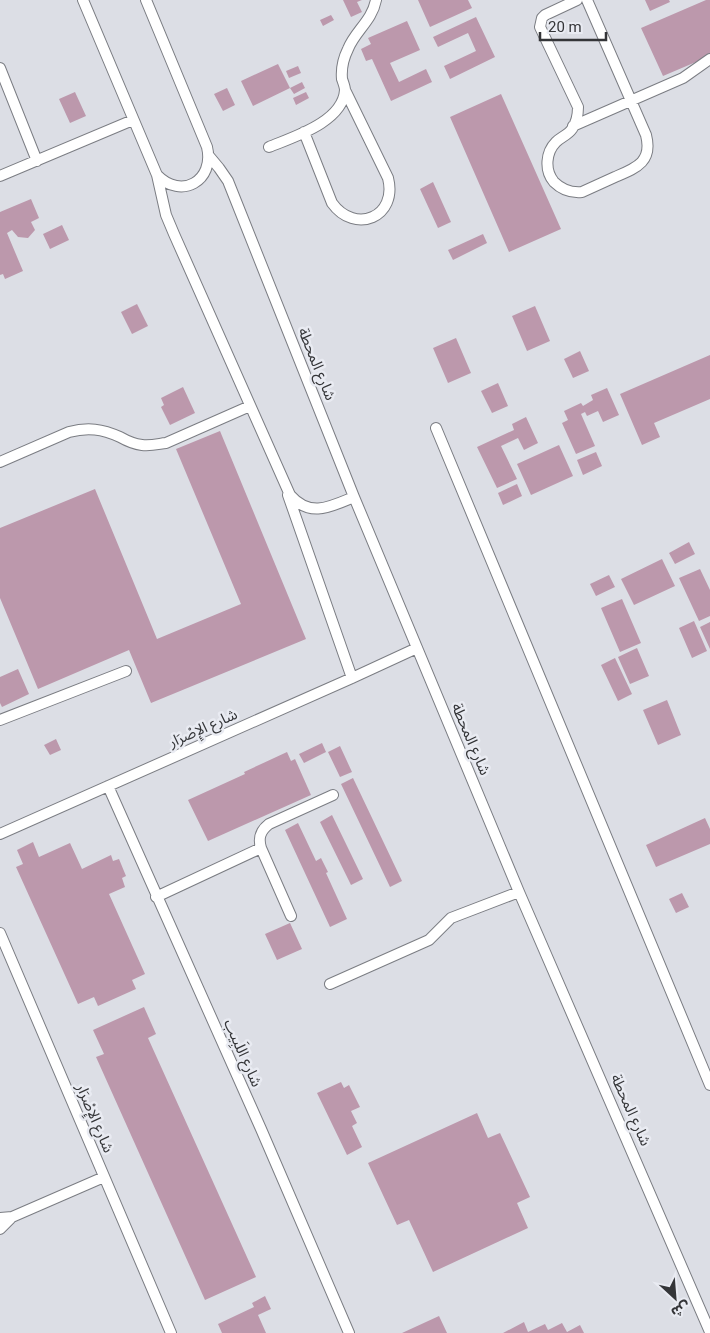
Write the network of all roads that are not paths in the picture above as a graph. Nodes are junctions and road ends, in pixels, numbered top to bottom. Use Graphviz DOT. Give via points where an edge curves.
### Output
graph roads {
  1 [pos="83,0"];
  2 [pos="146,0"];
  3 [pos="376,0"];
  4 [pos="577,0"];
  5 [pos="588,0"];
  6 [pos="710,58"];
  7 [pos="0,68"];
  8 [pos="345,90"];
  9 [pos="631,101"];
  10 [pos="133,120"];
  11 [pos="573,126"];
  12 [pos="304,132"];
  13 [pos="269,147"];
  14 [pos="209,156"];
  15 [pos="37,161"];
  16 [pos="156,175"];
  17 [pos="0,176"];
  18 [pos="250,406"];
  19 [pos="436,428"];
  20 [pos="0,462"];
  21 [pos="285,487"];
  22 [pos="354,498"];
  23 [pos="417,648"];
  24 [pos="126,671"];
  25 [pos="352,678"];
  26 [pos="0,720"];
  27 [pos="108,786"];
  28 [pos="333,795"];
  29 [pos="0,834"];
  30 [pos="260,848"];
  31 [pos="519,892"];
  32 [pos="156,897"];
  33 [pos="291,916"];
  34 [pos="0,933"];
  35 [pos="330,984"];
  36 [pos="710,1085"];
  37 [pos="104,1177"];
  38 [pos="12,1217"];
  39 [pos="0,1218"];
  40 [pos="0,1229"];
  41 [pos="710,1332"];
  42 [pos="171,1333"];
  43 [pos="349,1333"];
  1 -- 10 [label="lane"];
  2 -- 14 [label="lane, شارع المحطة"];
  3 -- 8 [label="lane" via="344,58"];
  4 -- 11 [label="lane" via="545,14 540,22 576,100 578,113"];
  5 -- 9 [label="lane"];
  6 -- 9 [label="lane" via="691,74"];
  7 -- 15 [label="lane"];
  8 -- 12 [label="lane" via="328,119"];
  8 -- 12 [label="lane" via="388,178 390,196 380,213 363,220 345,216 338,210 332,203"];
  9 -- 11 [label="lane"];
  9 -- 11 [label="lane" via="648,141 644,160 635,169 575,193 556,184 547,164 554,144"];
  10 -- 15 [label="lane"];
  10 -- 16 [label="lane"];
  12 -- 13 [label="lane"];
  14 -- 16 [label="lane" via="205,173 191,185 172,186"];
  14 -- 22 [label="lane, شارع المحطة" via="228,182"];
  15 -- 17 [label="lane"];
  16 -- 18 [label="lane" via="166,215"];
  18 -- 20 [label="lane" via="166,443 142,445 98,429 78,429"];
  18 -- 21 [label="lane"];
  19 -- 36 [label="lane"];
  21 -- 22 [label="lane" via="296,501 311,508 329,508"];
  21 -- 25 [label="lane"];
  22 -- 23 [label="lane, شارع المحطة"];
  23 -- 25 [label="lane, شارع الإِصْرَار"];
  23 -- 31 [label="lane, شارع المحطة"];
  24 -- 26 [label="lane"];
  25 -- 27 [label="lane, شارع الإِصْرَار"];
  27 -- 29 [label="lane, شارع الإِصْرَار"];
  27 -- 32 [label="lane, شارع اللَبِيب"];
  28 -- 30 [label="lane" via="269,824 260,835"];
  30 -- 32 [label="lane"];
  30 -- 33 [label="lane"];
  31 -- 35 [label="lane" via="452,918 428,940"];
  31 -- 41 [label="lane, شارع المحطة"];
  32 -- 43 [label="lane, شارع اللَبِيب"];
  34 -- 37 [label="lane, شارع الإِصْرَار"];
  37 -- 38 [label="lane, شارع الإِصْرَار"];
  37 -- 42 [label="lane, شارع الإِصْرَار"];
  38 -- 39 [label="lane, شارع الإِصْرَار"];
  38 -- 40 [label="lane, شارع الإِصْرَار"];
}
